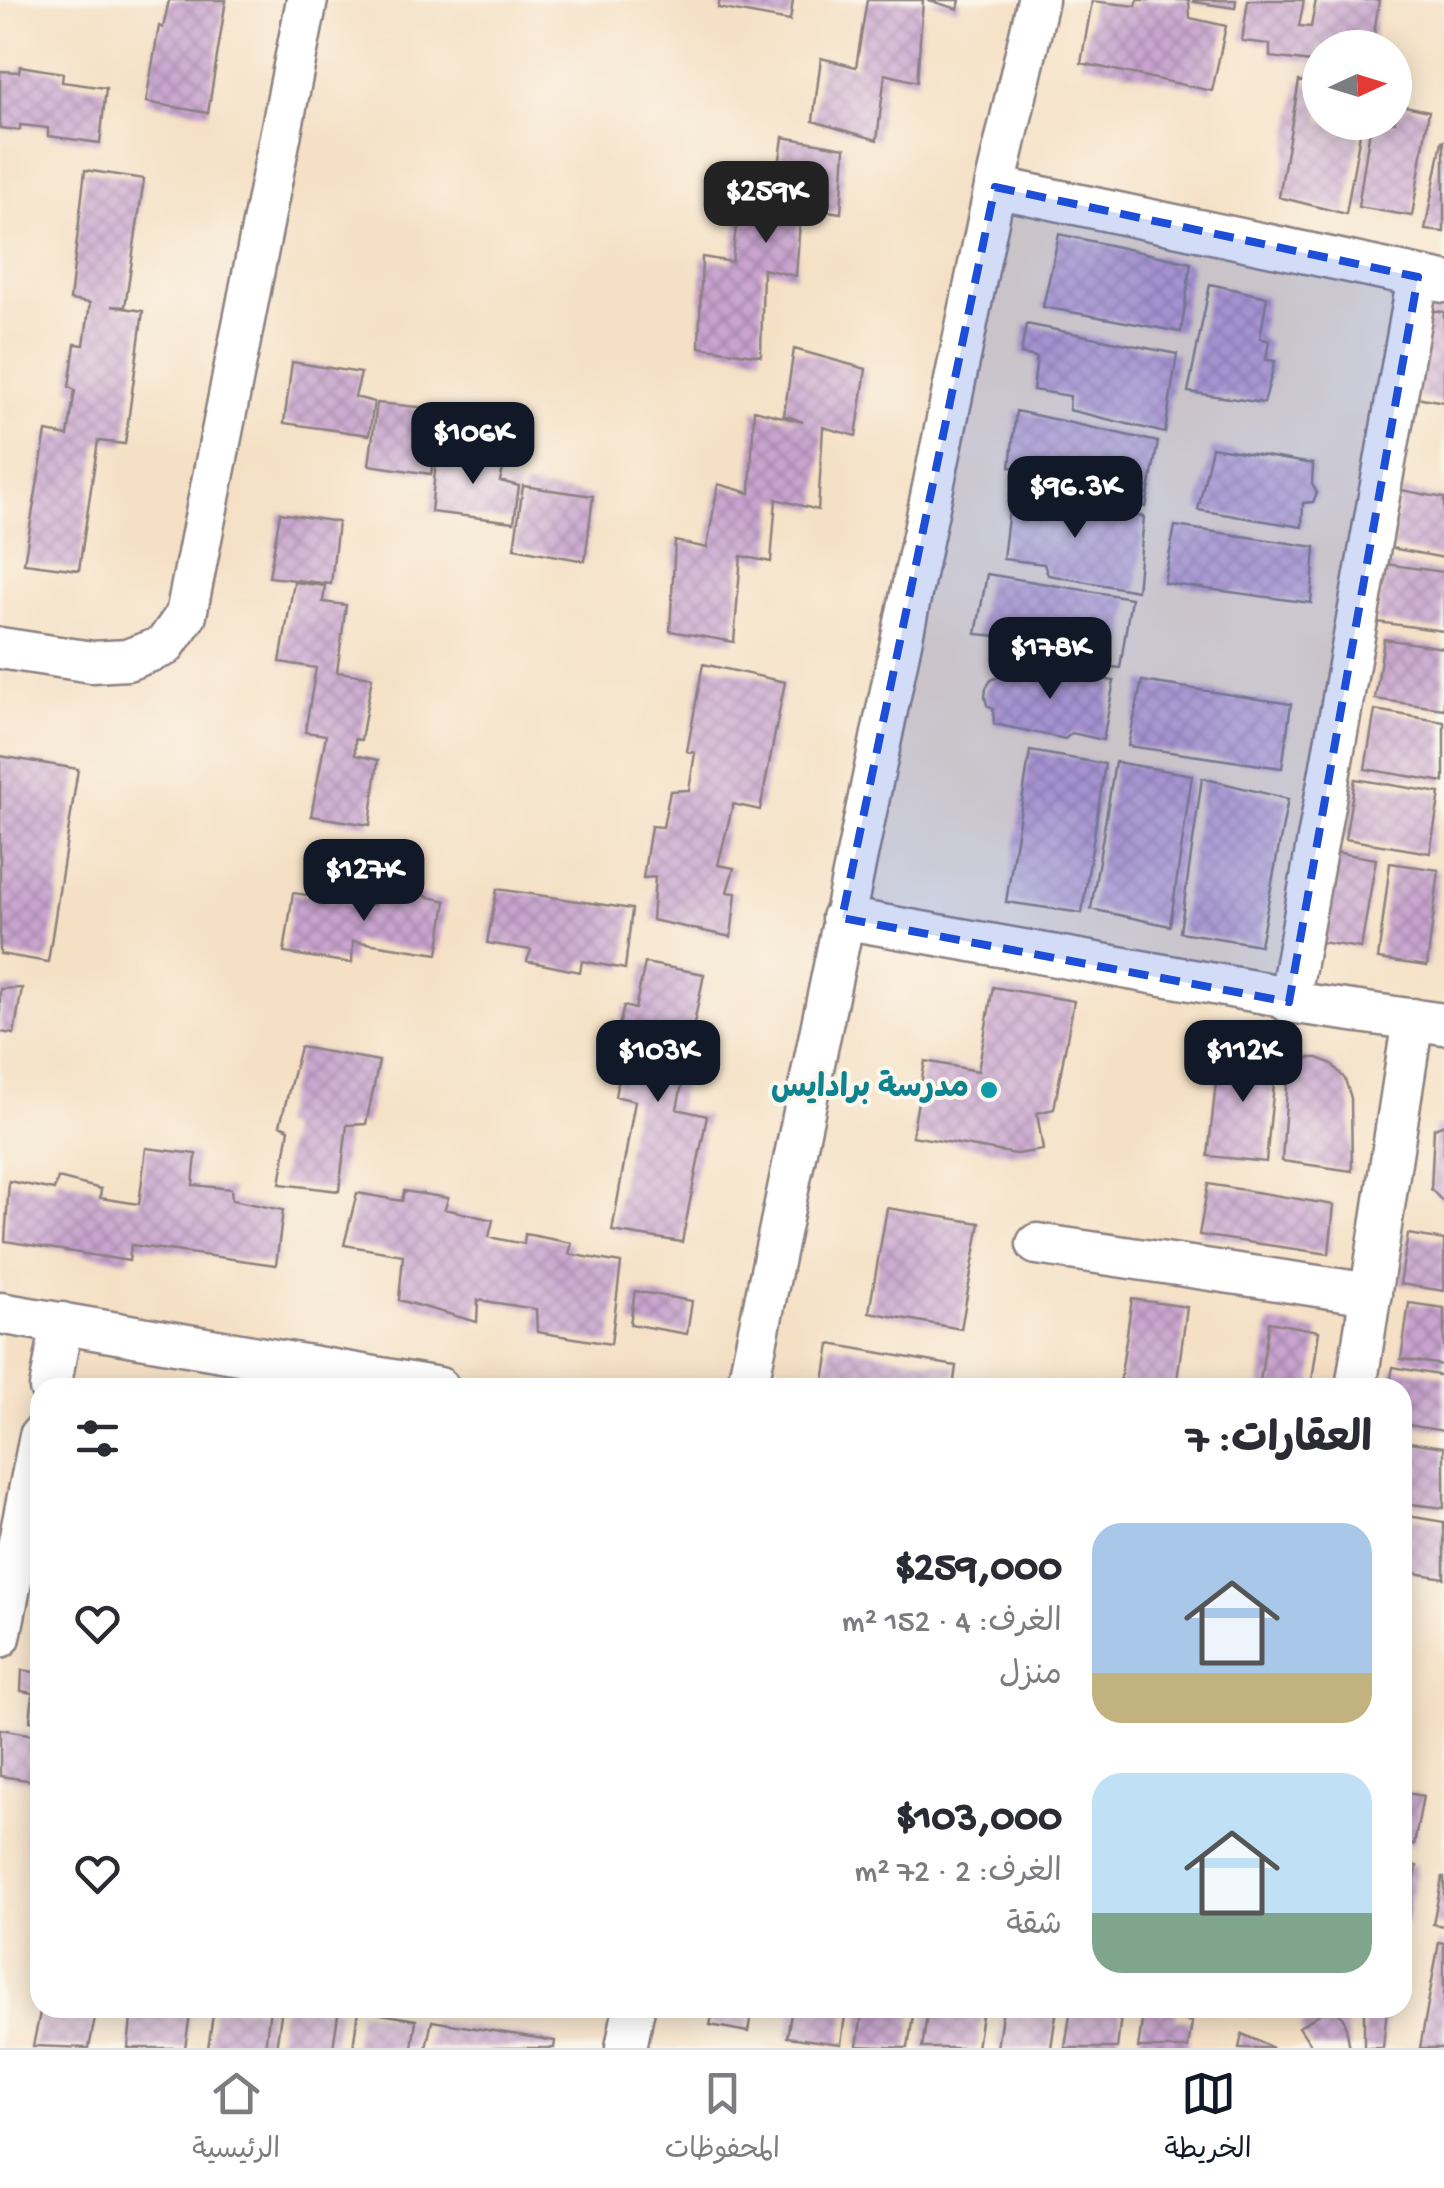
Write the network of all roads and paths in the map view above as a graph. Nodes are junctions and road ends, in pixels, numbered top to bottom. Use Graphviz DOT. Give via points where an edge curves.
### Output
graph roads {
  1 [pos="307,0"];
  2 [pos="1038,0"];
  3 [pos="995,186"];
  4 [pos="1431,279"];
  5 [pos="0,648"];
  6 [pos="842,918"];
  7 [pos="1289,1002"];
  8 [pos="1429,1021"];
  9 [pos="1037,1244"];
  10 [pos="1371,1294"];
  11 [pos="0,1313"];
  12 [pos="62,1323"];
  13 [pos="52,1378"];
  14 [pos="375,1378"];
  15 [pos="749,1378"];
  16 [pos="1358,1378"];
  17 [pos="30,1486"];
  18 [pos="0,1637"];
  19 [pos="632,2018"];
  20 [pos="626,2048"];
  1 -- 5 [label="street" via="186,615 164,646 127,660 92,662"];
  2 -- 3 [label="street"];
  3 -- 4 [label="street"];
  3 -- 6 [label="street"];
  4 -- 7 [label="street"];
  6 -- 7 [label="street"];
  6 -- 15 [label="street"];
  7 -- 8 [label="street"];
  8 -- 10 [label="street"];
  9 -- 10 [label="street"];
  10 -- 16 [label="street"];
  11 -- 12 [label="street"];
  12 -- 13 [label="street"];
  12 -- 14 [label="street"];
  17 -- 18 [label="street"];
  19 -- 20 [label="street"];
}
